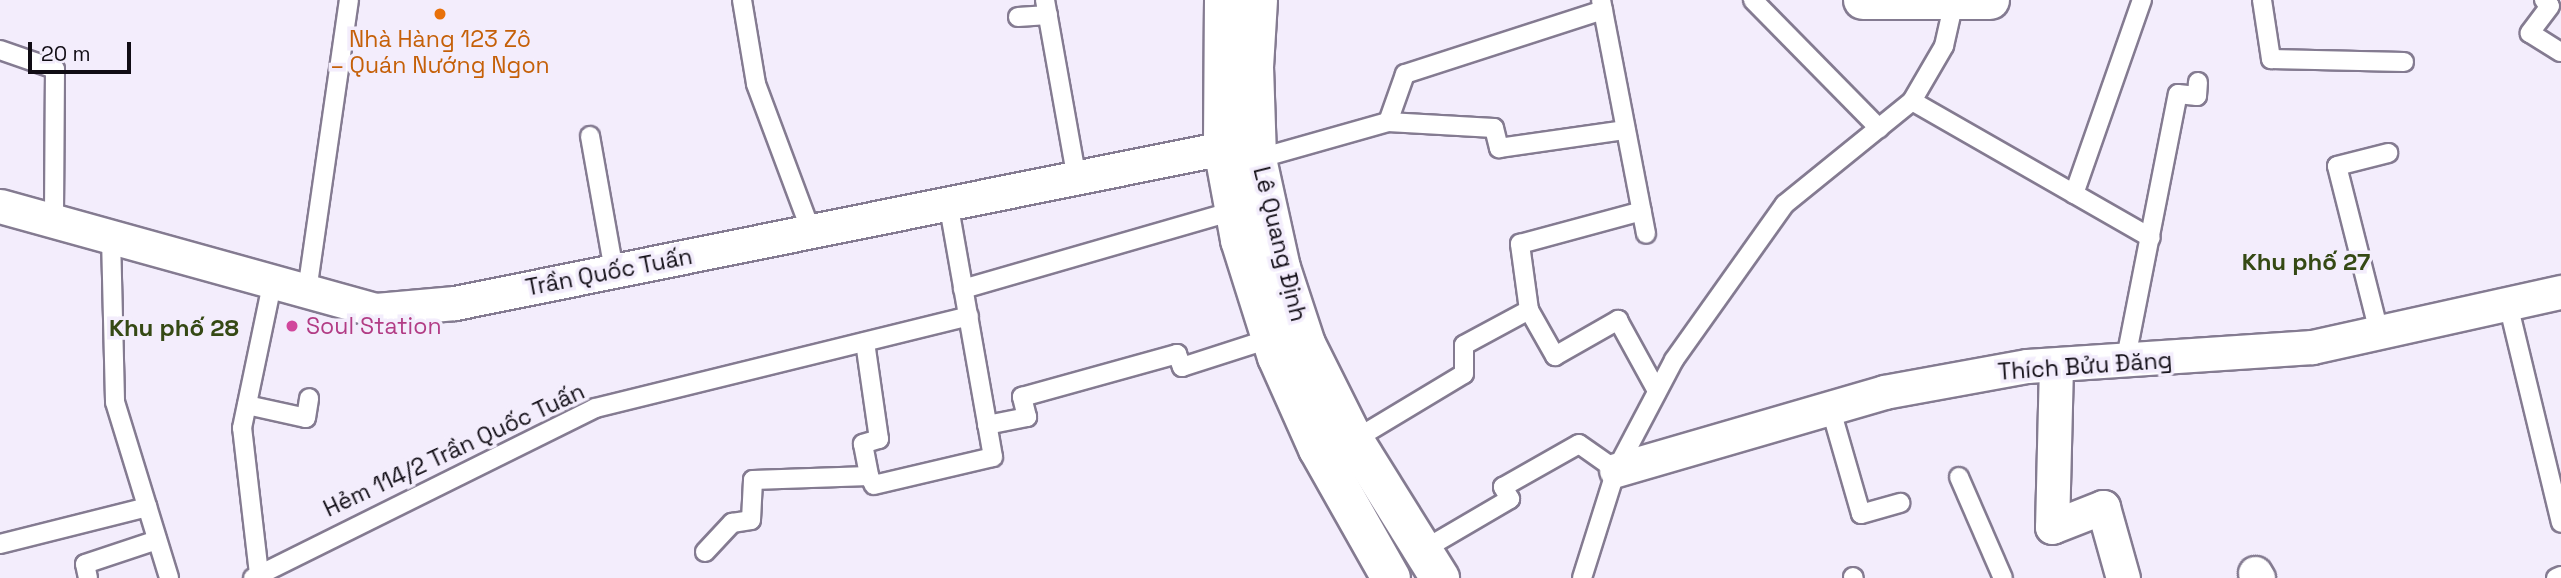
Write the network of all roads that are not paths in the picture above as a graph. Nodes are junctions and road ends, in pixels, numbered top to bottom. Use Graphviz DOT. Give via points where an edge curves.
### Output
graph roads {
  1 [pos="349,0"];
  2 [pos="741,0"];
  3 [pos="1224,0"];
  4 [pos="1258,0"];
  5 [pos="1753,0"];
  6 [pos="1863,0"];
  7 [pos="2142,0"];
  8 [pos="2262,0"];
  9 [pos="2544,0"];
  10 [pos="1972,1"];
  11 [pos="1602,5"];
  12 [pos="1046,8"];
  13 [pos="1018,18"];
  14 [pos="0,50"];
  15 [pos="2561,52"];
  16 [pos="2404,62"];
  17 [pos="2198,82"];
  18 [pos="1912,101"];
  19 [pos="1388,122"];
  20 [pos="1879,128"];
  21 [pos="1626,130"];
  22 [pos="590,136"];
  23 [pos="1240,153"];
  24 [pos="2388,153"];
  25 [pos="1076,174"];
  26 [pos="2074,194"];
  27 [pos="948,204"];
  28 [pos="0,206"];
  29 [pos="1234,211"];
  30 [pos="1642,211"];
  31 [pos="54,221"];
  32 [pos="811,232"];
  33 [pos="1646,234"];
  34 [pos="111,237"];
  35 [pos="2151,238"];
  36 [pos="614,271"];
  37 [pos="272,284"];
  38 [pos="963,289"];
  39 [pos="307,291"];
  40 [pos="2561,292"];
  41 [pos="2508,304"];
  42 [pos="1528,310"];
  43 [pos="969,316"];
  44 [pos="2379,332"];
  45 [pos="1269,339"];
  46 [pos="865,342"];
  47 [pos="2124,363"];
  48 [pos="2056,365"];
  49 [pos="1657,391"];
  50 [pos="309,398"];
  51 [pos="247,405"];
  52 [pos="1831,410"];
  53 [pos="987,425"];
  54 [pos="1354,440"];
  55 [pos="1616,470"];
  56 [pos="869,475"];
  57 [pos="1959,477"];
  58 [pos="1900,503"];
  59 [pos="148,507"];
  60 [pos="2561,523"];
  61 [pos="157,540"];
  62 [pos="0,544"];
  63 [pos="705,552"];
  64 [pos="1432,564"];
  65 [pos="256,576"];
  66 [pos="2561,576"];
  67 [pos="88,578"];
  68 [pos="169,578"];
  69 [pos="1391,578"];
  70 [pos="1582,578"];
  71 [pos="2003,578"];
  72 [pos="2123,578"];
  73 [pos="2556,578"];
  1 -- 39 [label="lane"];
  2 -- 32 [label="lane" via="756,84"];
  3 -- 23 [label="main road, Lê Quang Định"];
  4 -- 23 [label="main road, Lê Quang Định" via="1254,67"];
  5 -- 20 [label="lane"];
  6 -- 10 [label="main road"];
  7 -- 26 [label="lane"];
  8 -- 16 [label="lane" via="2271,60"];
  9 -- 15 [label="lane" via="2550,6 2530,33"];
  10 -- 18 [label="lane"];
  11 -- 19 [label="lane" via="1405,74"];
  11 -- 21 [label="lane"];
  12 -- 13 [label="lane"];
  12 -- 25 [label="lane"];
  14 -- 31 [label="lane" via="55,69"];
  17 -- 35 [label="lane" via="2197,96 2178,94"];
  18 -- 20 [label="lane"];
  18 -- 26 [label="lane"];
  19 -- 21 [label="lane" via="1494,128 1499,148"];
  19 -- 23 [label="lane"];
  20 -- 49 [label="lane" via="1785,204"];
  21 -- 30 [label="lane"];
  22 -- 36 [label="lane"];
  23 -- 25 [label="street, Trần Quốc Tuấn"];
  23 -- 29 [label="main road, Lê Quang Định"];
  23 -- 54 [label="main road, Lê Quang Định" via="1306,344"];
  24 -- 44 [label="lane" via="2337,166"];
  25 -- 27 [label="street, Trần Quốc Tuấn"];
  26 -- 35 [label="lane"];
  27 -- 32 [label="street, Trần Quốc Tuấn"];
  27 -- 38 [label="lane"];
  28 -- 31 [label="street, Trần Quốc Tuấn"];
  29 -- 38 [label="lane"];
  29 -- 45 [label="main road, Lê Quang Định"];
  30 -- 33 [label="lane"];
  30 -- 42 [label="lane" via="1520,244"];
  31 -- 34 [label="street, Trần Quốc Tuấn"];
  32 -- 36 [label="street, Trần Quốc Tuấn"];
  34 -- 37 [label="street, Trần Quốc Tuấn"];
  34 -- 59 [label="lane" via="115,402"];
  35 -- 47 [label="lane"];
  36 -- 39 [label="street, Trần Quốc Tuấn" via="455,303 376,310"];
  37 -- 39 [label="street, Trần Quốc Tuấn"];
  37 -- 51 [label="lane"];
  38 -- 43 [label="lane"];
  40 -- 41 [label="street, Thích Bửu Đăng"];
  41 -- 44 [label="street, Thích Bửu Đăng"];
  41 -- 60 [label="lane"];
  42 -- 49 [label="lane" via="1555,356 1618,320"];
  42 -- 54 [label="lane" via="1464,345 1464,374"];
  43 -- 46 [label="lane, Hẻm 114/2 Trần Quốc Tuấn"];
  43 -- 53 [label="lane"];
  44 -- 47 [label="street, Thích Bửu Đăng" via="2312,348"];
  45 -- 53 [label="lane" via="1182,367 1177,354 1022,397 1027,417"];
  45 -- 69 [label="main road, Lê Quang Định" via="1318,449"];
  46 -- 56 [label="lane" via="879,439 863,444"];
  46 -- 65 [label="lane, Hẻm 114/2 Trần Quốc Tuấn" via="595,408"];
  47 -- 48 [label="street, Thích Bửu Đăng"];
  48 -- 52 [label="street, Thích Bửu Đăng" via="2027,366 1884,393"];
  48 -- 72 [label="street" via="2052,527 2103,507"];
  49 -- 55 [label="lane"];
  50 -- 51 [label="lane" via="306,418"];
  51 -- 65 [label="lane" via="242,428"];
  52 -- 55 [label="street, Thích Bửu Đăng"];
  52 -- 58 [label="lane" via="1861,514"];
  53 -- 56 [label="lane" via="993,457 874,485"];
  54 -- 64 [label="main road, Lê Quang Định"];
  55 -- 64 [label="lane" via="1579,444 1503,487 1510,499"];
  55 -- 70 [label="lane"];
  56 -- 63 [label="lane" via="753,480 751,520 732,523"];
  57 -- 71 [label="lane"];
  59 -- 61 [label="lane"];
  59 -- 62 [label="lane"];
  61 -- 67 [label="lane" via="85,564"];
  61 -- 68 [label="lane"];
  66 -- 73 [label="lane"];
}
